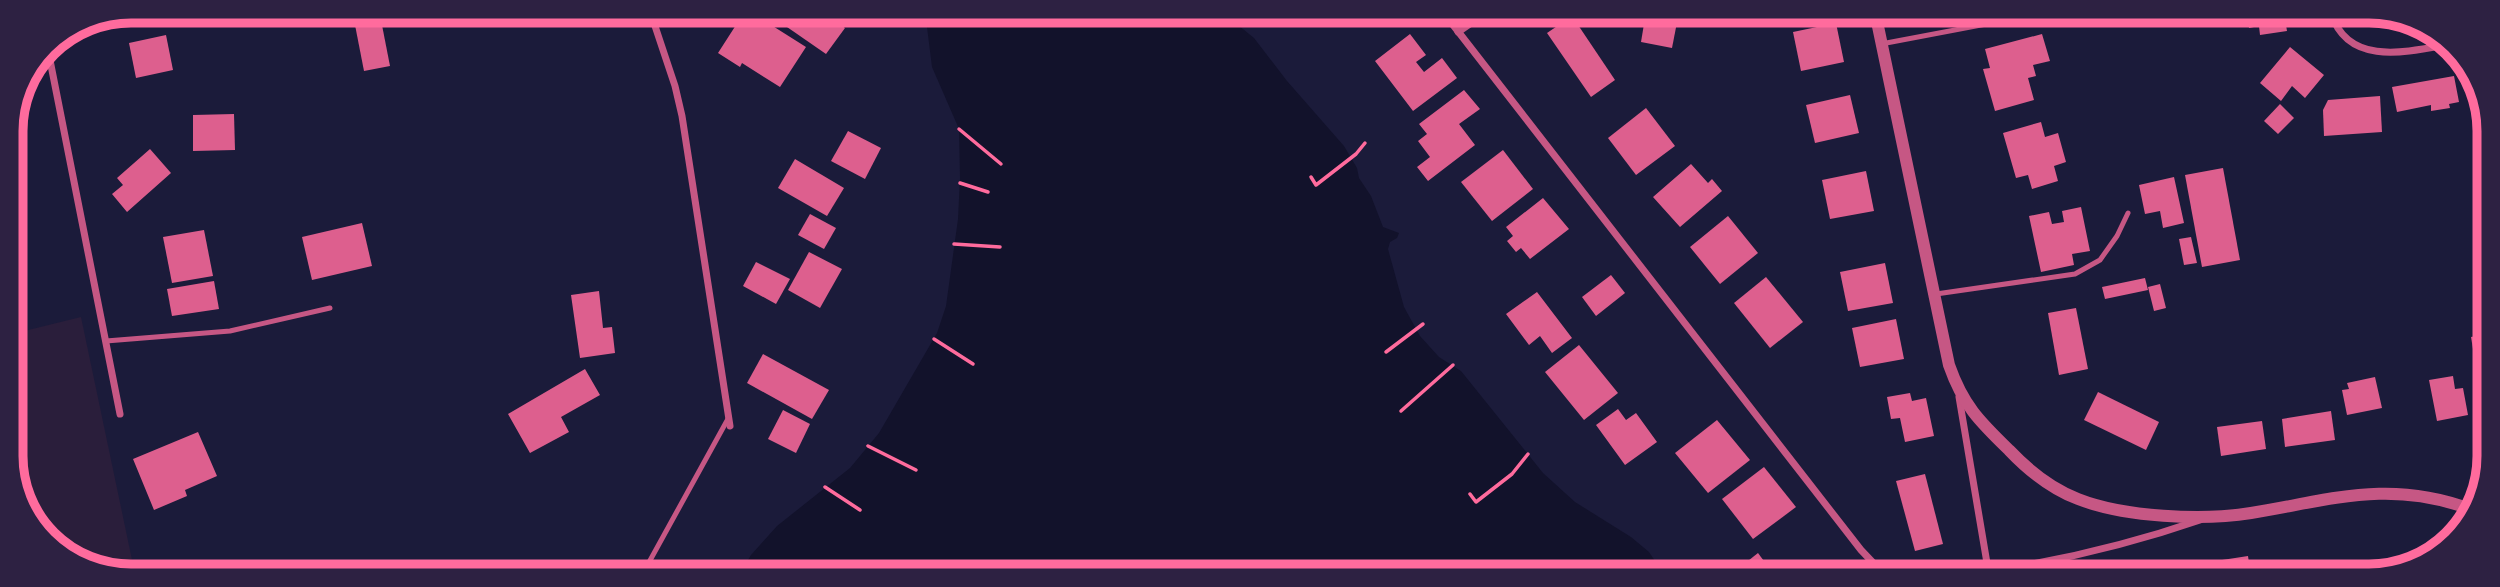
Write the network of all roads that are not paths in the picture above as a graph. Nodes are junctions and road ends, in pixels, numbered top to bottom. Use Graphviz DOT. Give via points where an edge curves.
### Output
graph roads {
  1 [pos="654,23"];
  2 [pos="1451,23"];
  3 [pos="1472,23"];
  4 [pos="1877,23"];
  5 [pos="1992,23"];
  6 [pos="2336,23"];
  7 [pos="1458,33"];
  8 [pos="1881,44"];
  9 [pos="2436,46"];
  10 [pos="50,60"];
  11 [pos="2128,213"];
  12 [pos="1933,295"];
  13 [pos="330,308"];
  14 [pos="106,341"];
  15 [pos="1958,390"];
  16 [pos="120,414"];
  17 [pos="730,422"];
  18 [pos="2464,507"];
  19 [pos="2206,518"];
  20 [pos="648,564"];
  21 [pos="1874,564"];
  22 [pos="1988,564"];
  23 [pos="2035,564"];
  1 -- 17 [label="street" via="687,140"];
  2 -- 7 [label="street"];
  3 -- 7 [label="street"];
  4 -- 8 [label="street"];
  5 -- 8 [label="lane"];
  6 -- 9 [label="street" via="2342,36 2361,48 2395,51"];
  7 -- 21 [label="street"];
  8 -- 12 [label="street"];
  10 -- 14 [label="street"];
  11 -- 12 [label="lane" via="2101,260 2076,274"];
  12 -- 15 [label="street"];
  13 -- 14 [label="lane" via="230,331"];
  14 -- 16 [label="street"];
  15 -- 19 [label="street" via="1970,410 2019,461 2076,498 2122,509"];
  15 -- 22 [label="street"];
  17 -- 20 [label="lane"];
  18 -- 19 [label="street" via="2426,496 2380,492"];
  19 -- 23 [label="street"];
}
